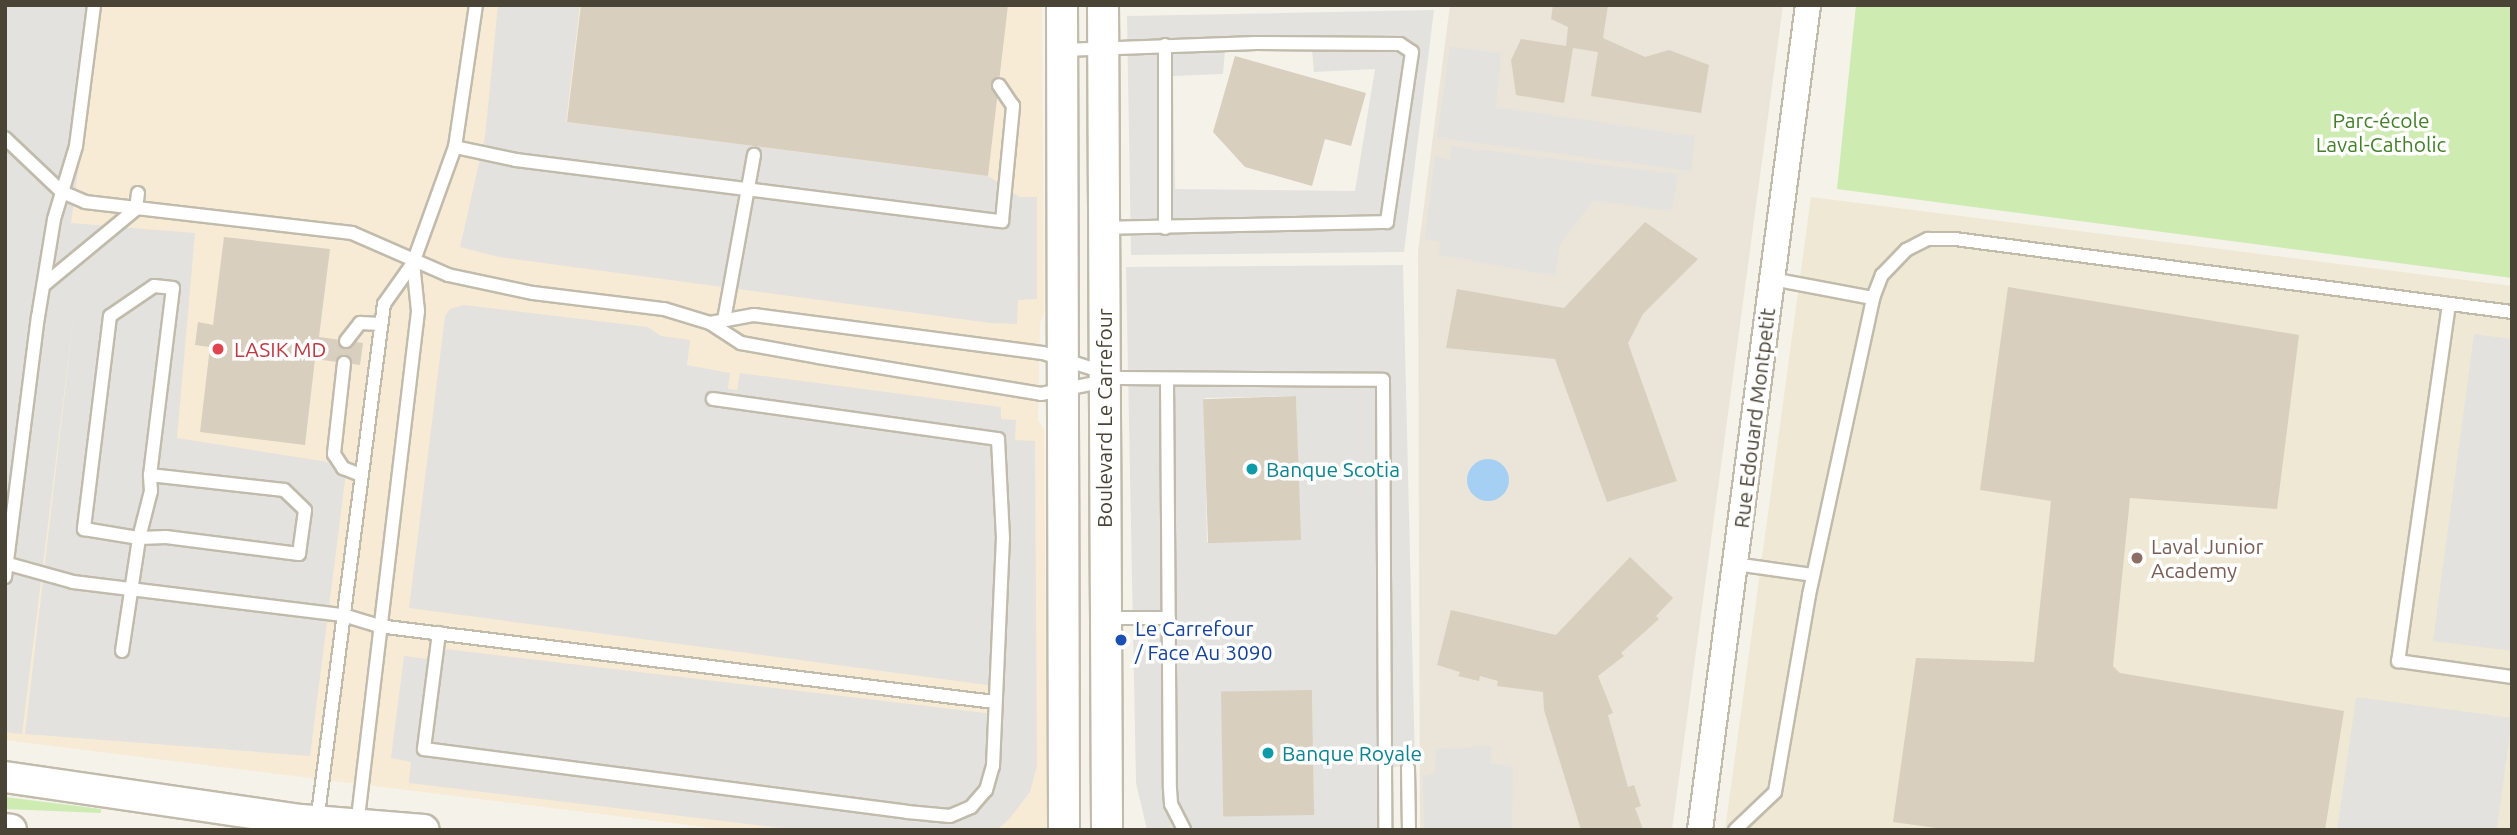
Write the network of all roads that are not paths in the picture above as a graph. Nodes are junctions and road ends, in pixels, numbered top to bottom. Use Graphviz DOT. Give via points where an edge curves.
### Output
graph roads {
  1 [pos="94,5"];
  2 [pos="476,5"];
  3 [pos="1062,5"];
  4 [pos="1102,5"];
  5 [pos="1808,5"];
  6 [pos="1165,46"];
  7 [pos="1103,48"];
  8 [pos="1063,50"];
  9 [pos="999,85"];
  10 [pos="5,138"];
  11 [pos="455,147"];
  12 [pos="754,155"];
  13 [pos="749,187"];
  14 [pos="62,192"];
  15 [pos="138,193"];
  16 [pos="136,209"];
  17 [pos="1103,228"];
  18 [pos="1165,228"];
  19 [pos="413,263"];
  20 [pos="1772,279"];
  21 [pos="45,284"];
  22 [pos="1873,298"];
  23 [pos="2449,304"];
  24 [pos="2512,312"];
  25 [pos="724,320"];
  26 [pos="710,323"];
  27 [pos="381,324"];
  28 [pos="346,341"];
  29 [pos="1062,359"];
  30 [pos="344,363"];
  31 [pos="1109,377"];
  32 [pos="1167,379"];
  33 [pos="1062,389"];
  34 [pos="713,399"];
  35 [pos="150,475"];
  36 [pos="362,475"];
  37 [pos="139,538"];
  38 [pos="1735,564"];
  39 [pos="6,568"];
  40 [pos="1813,575"];
  41 [pos="133,590"];
  42 [pos="343,615"];
  43 [pos="1106,618"];
  44 [pos="1170,618"];
  45 [pos="378,626"];
  46 [pos="439,633"];
  47 [pos="122,651"];
  48 [pos="2512,677"];
  49 [pos="994,702"];
  50 [pos="1408,768"];
  51 [pos="5,778"];
  52 [pos="317,825"];
  53 [pos="356,826"];
  54 [pos="5,829"];
  55 [pos="11,830"];
  56 [pos="424,830"];
  57 [pos="1064,830"];
  58 [pos="1107,830"];
  59 [pos="1184,830"];
  60 [pos="1385,830"];
  61 [pos="1409,830"];
  62 [pos="1700,830"];
  63 [pos="1735,830"];
  1 -- 14 [label="lane" via="76,146"];
  2 -- 11 [label="lane"];
  3 -- 8 [label="street, Boulevard Le Carrefour"];
  4 -- 7 [label="street, Boulevard Le Carrefour"];
  5 -- 20 [label="street, Rue Edouard Montpetit"];
  6 -- 7 [label="lane"];
  6 -- 18 [label="lane"];
  6 -- 18 [label="lane" via="1400,44 1412,52 1387,222"];
  7 -- 8 [label="lane"];
  7 -- 17 [label="street, Boulevard Le Carrefour"];
  8 -- 29 [label="street, Boulevard Le Carrefour"];
  9 -- 13 [label="lane" via="1013,106 1002,221"];
  10 -- 14 [label="lane"];
  11 -- 13 [label="lane" via="516,160"];
  11 -- 19 [label="lane"];
  12 -- 13 [label="lane"];
  13 -- 25 [label="lane" via="736,237"];
  14 -- 16 [label="lane" via="85,202"];
  14 -- 21 [label="lane"];
  15 -- 16 [label="lane"];
  16 -- 19 [label="lane" via="352,233"];
  16 -- 21 [label="lane"];
  17 -- 18 [label="lane"];
  17 -- 31 [label="street, Boulevard Le Carrefour"];
  19 -- 26 [label="lane" via="522,291 640,305"];
  19 -- 27 [label="lane" via="384,304"];
  19 -- 45 [label="lane" via="418,305"];
  20 -- 22 [label="lane"];
  20 -- 38 [label="street, Rue Edouard Montpetit"];
  21 -- 39 [label="lane"];
  22 -- 23 [label="lane" via="1882,275 1906,250 1939,237"];
  22 -- 40 [label="lane"];
  23 -- 24 [label="lane"];
  23 -- 48 [label="lane" via="2398,661"];
  25 -- 26 [label="lane"];
  25 -- 29 [label="lane" via="754,315"];
  26 -- 33 [label="lane" via="741,343 1030,393"];
  27 -- 28 [label="lane" via="360,323"];
  27 -- 36 [label="lane"];
  29 -- 31 [label="lane"];
  29 -- 33 [label="street, Boulevard Le Carrefour"];
  30 -- 36 [label="lane" via="334,454 343,468"];
  31 -- 32 [label="lane"];
  31 -- 33 [label="lane"];
  31 -- 43 [label="street, Boulevard Le Carrefour"];
  32 -- 44 [label="lane"];
  32 -- 60 [label="lane" via="1383,380"];
  33 -- 57 [label="street, Boulevard Le Carrefour"];
  34 -- 49 [label="lane" via="998,439 1003,538"];
  35 -- 37 [label="lane" via="147,519"];
  35 -- 37 [label="lane" via="284,490 305,510 299,554 166,537"];
  35 -- 37 [label="lane" via="173,288 154,286 110,316 84,529"];
  36 -- 42 [label="lane"];
  37 -- 41 [label="lane"];
  38 -- 40 [label="lane"];
  38 -- 62 [label="street, Rue Edouard Montpetit"];
  39 -- 41 [label="lane"];
  40 -- 63 [label="lane" via="1775,792"];
  41 -- 42 [label="lane"];
  41 -- 47 [label="lane"];
  42 -- 45 [label="lane"];
  42 -- 52 [label="lane"];
  43 -- 44 [label="lane"];
  43 -- 58 [label="street, Boulevard Le Carrefour"];
  44 -- 59 [label="lane" via="1171,796"];
  45 -- 46 [label="lane"];
  45 -- 53 [label="lane"];
  46 -- 49 [label="lane"];
  46 -- 49 [label="lane" via="424,749 907,812 950,816 979,800 991,780"];
  50 -- 61 [label="lane"];
  51 -- 52 [label="street"];
  52 -- 53 [label="street"];
  53 -- 56 [label="street"];
  54 -- 55 [label="street"];
}
